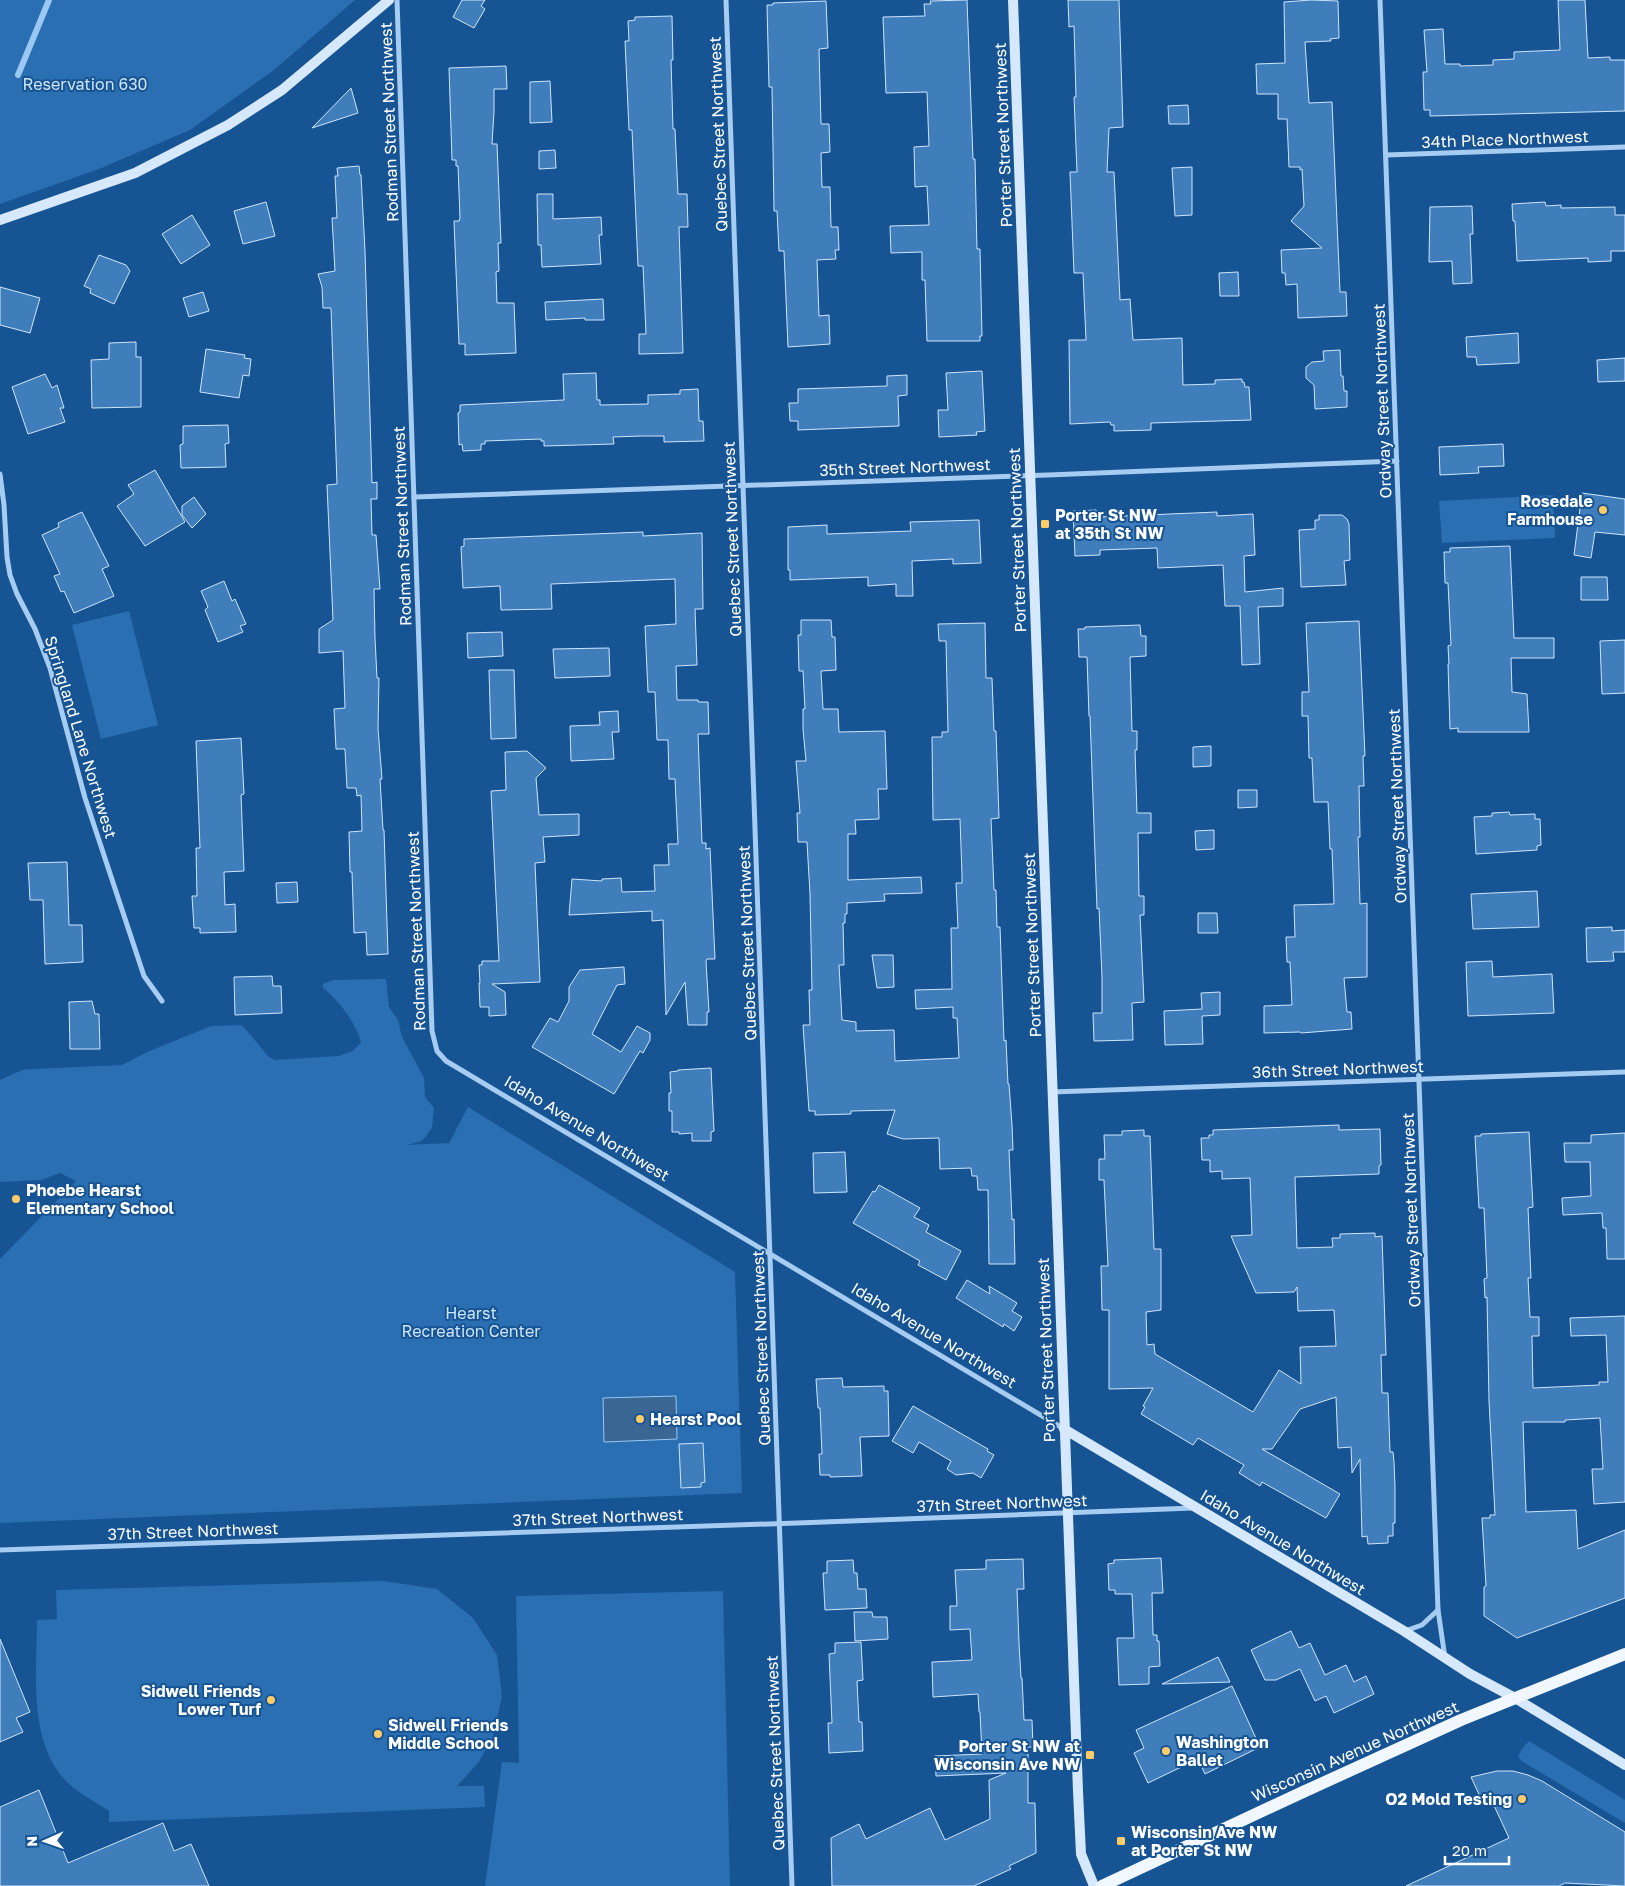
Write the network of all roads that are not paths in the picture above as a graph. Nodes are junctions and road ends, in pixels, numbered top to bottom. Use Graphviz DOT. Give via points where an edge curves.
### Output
graph roads {
  1 [pos="389,0"];
  2 [pos="397,0"];
  3 [pos="726,0"];
  4 [pos="1013,0"];
  5 [pos="1380,0"];
  6 [pos="1625,147"];
  7 [pos="1386,155"];
  8 [pos="0,220"];
  9 [pos="1397,461"];
  10 [pos="0,474"];
  11 [pos="1030,475"];
  12 [pos="743,485"];
  13 [pos="414,497"];
  14 [pos="162,1001"];
  15 [pos="437,1051"];
  16 [pos="1625,1072"];
  17 [pos="1418,1078"];
  18 [pos="1052,1092"];
  19 [pos="770,1254"];
  20 [pos="1064,1429"];
  21 [pos="1196,1508"];
  22 [pos="1067,1512"];
  23 [pos="780,1524"];
  24 [pos="0,1550"];
  25 [pos="1438,1610"];
  26 [pos="1404,1632"];
  27 [pos="1625,1654"];
  28 [pos="1446,1660"];
  29 [pos="1515,1698"];
  30 [pos="1625,1765"];
  31 [pos="792,1886"];
  32 [pos="1094,1886"];
  33 [pos="1102,1886"];
  1 -- 8 [label="street" via="282,90 228,125 135,174"];
  2 -- 13 [label="street, Rodman Street Northwest"];
  3 -- 12 [label="street, Quebec Street Northwest"];
  4 -- 11 [label="street, Porter Street Northwest"];
  5 -- 7 [label="street, Ordway Street Northwest"];
  6 -- 7 [label="street, 34th Place Northwest"];
  7 -- 9 [label="street, Ordway Street Northwest"];
  9 -- 11 [label="street, 35th Street Northwest"];
  9 -- 17 [label="street, Ordway Street Northwest"];
  10 -- 14 [label="street, Springland Lane Northwest" via="10,576 50,668 84,798 144,976"];
  11 -- 12 [label="street, 35th Street Northwest"];
  11 -- 18 [label="street, Porter Street Northwest"];
  12 -- 13 [label="street, 35th Street Northwest"];
  12 -- 19 [label="street, Quebec Street Northwest"];
  13 -- 15 [label="street, Rodman Street Northwest" via="432,1031"];
  15 -- 19 [label="street, Idaho Avenue Northwest" via="446,1061"];
  16 -- 17 [label="street, 36th Street Northwest"];
  17 -- 18 [label="street, 36th Street Northwest"];
  17 -- 25 [label="street, Ordway Street Northwest"];
  18 -- 20 [label="street, Porter Street Northwest"];
  19 -- 20 [label="street, Idaho Avenue Northwest"];
  19 -- 23 [label="street, Quebec Street Northwest"];
  20 -- 21 [label="street, Idaho Avenue Northwest"];
  20 -- 22 [label="street, Porter Street Northwest"];
  21 -- 22 [label="street, 37th Street Northwest"];
  21 -- 26 [label="street, Idaho Avenue Northwest"];
  22 -- 23 [label="street, 37th Street Northwest"];
  22 -- 32 [label="street, Porter Street Northwest" via="1081,1854"];
  23 -- 24 [label="street, 37th Street Northwest"];
  23 -- 31 [label="street, Quebec Street Northwest"];
  25 -- 26 [label="street" via="1422,1625"];
  25 -- 28 [label="street, Ordway Street Northwest"];
  26 -- 28 [label="street, Idaho Avenue Northwest"];
  27 -- 29 [label="main road, Wisconsin Avenue Northwest"];
  28 -- 29 [label="street, Idaho Avenue Northwest"];
  29 -- 30 [label="street, Idaho Avenue Northwest"];
  29 -- 33 [label="main road, Wisconsin Avenue Northwest"];
}
